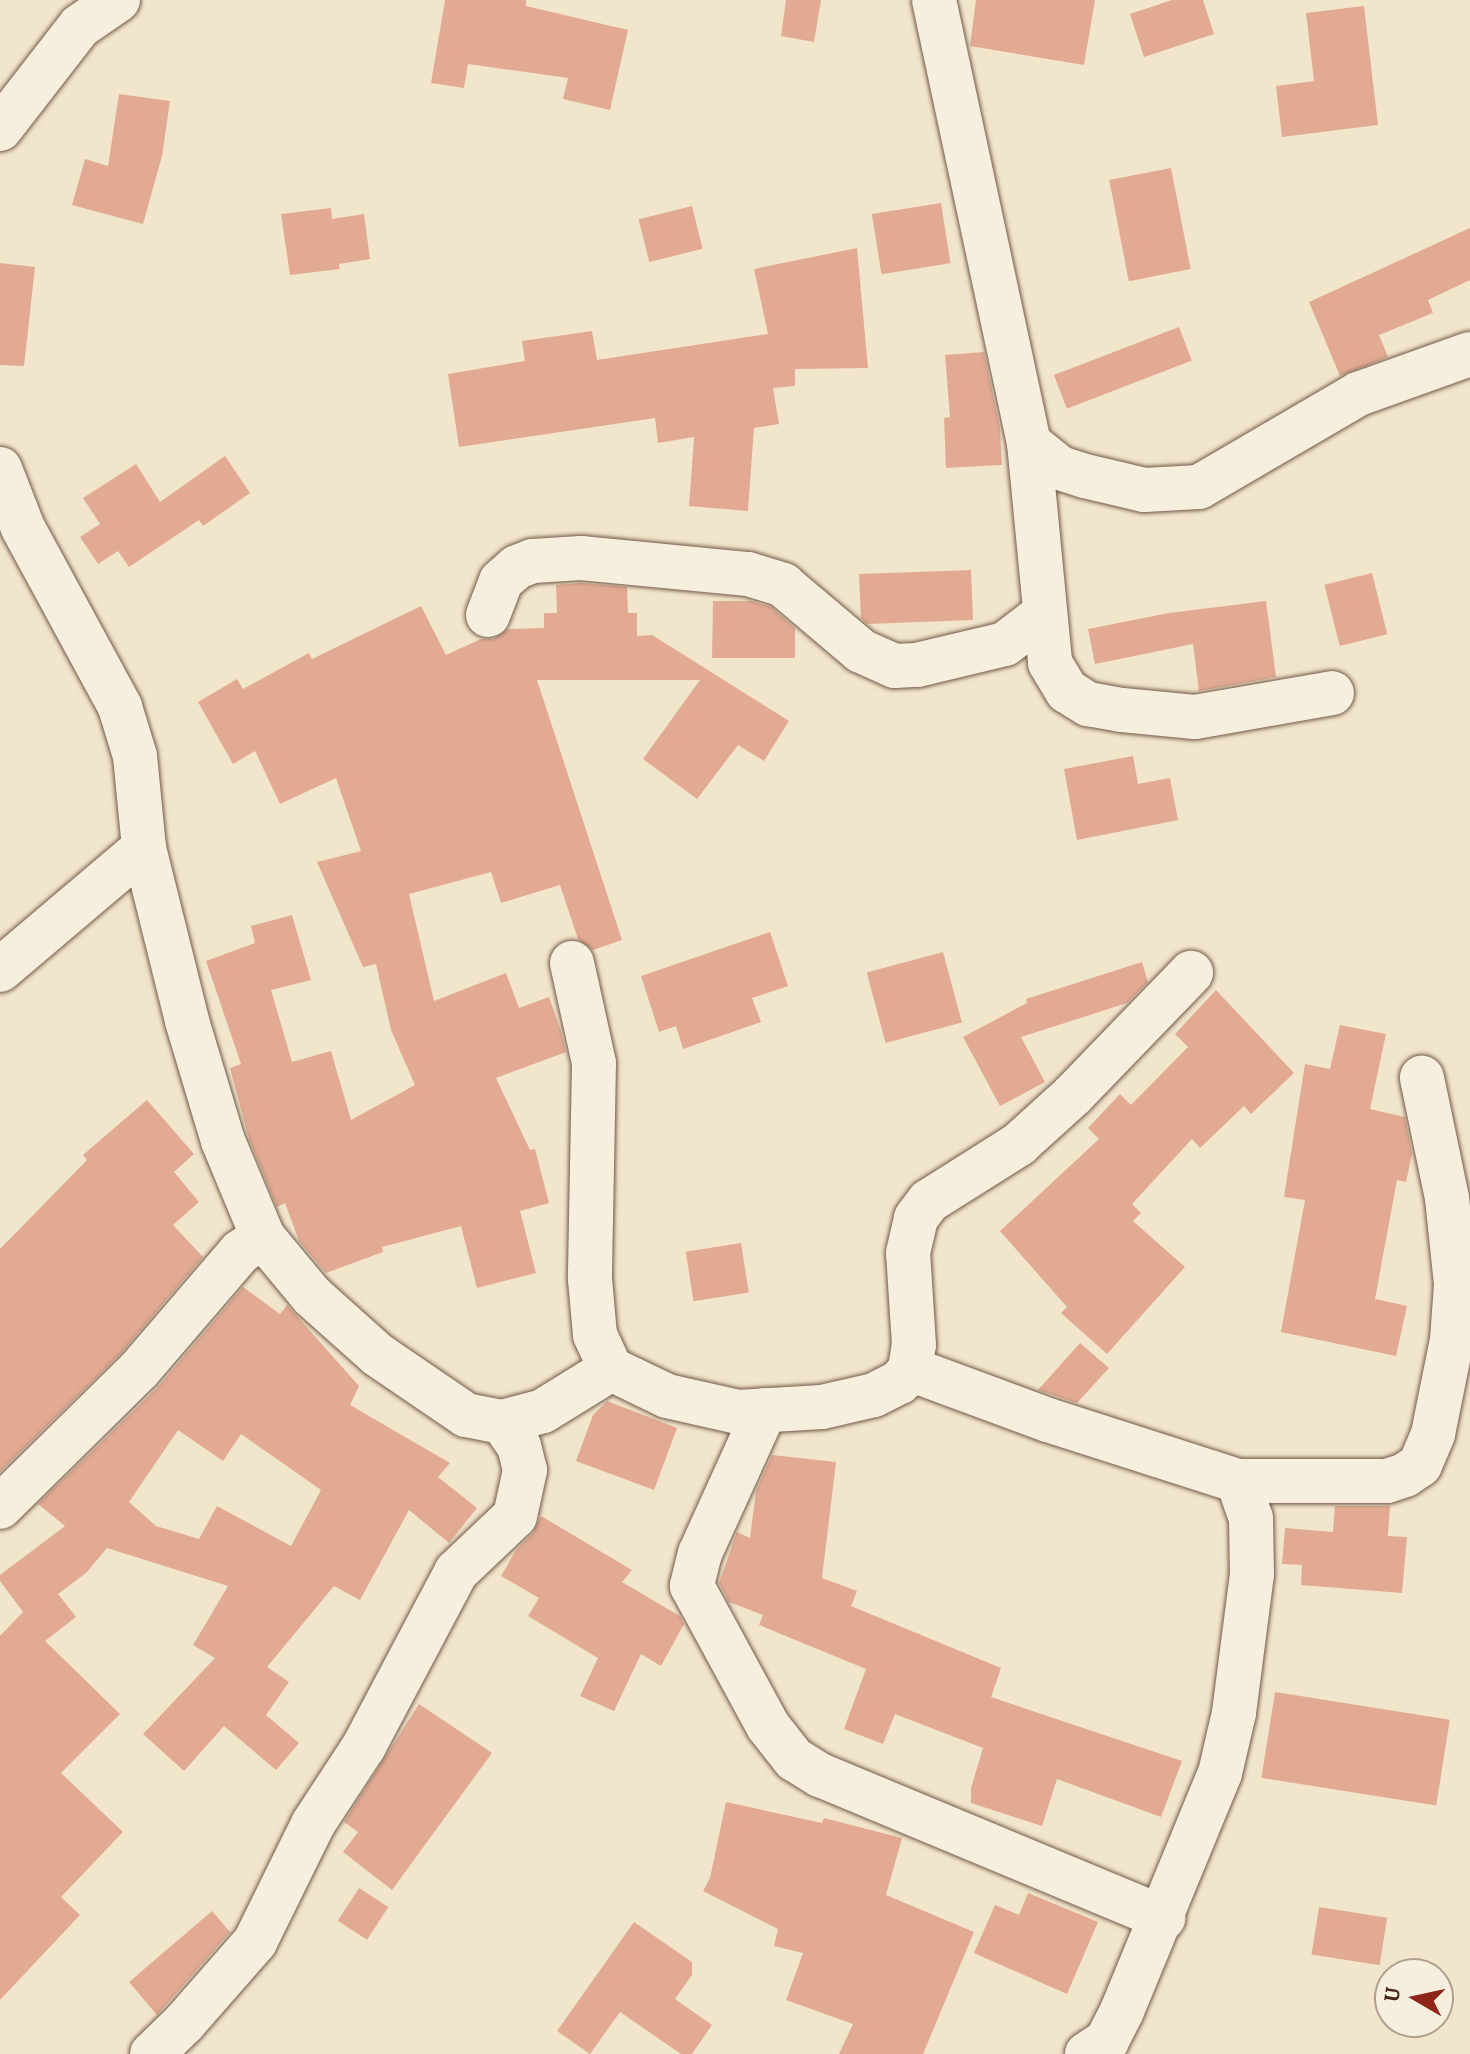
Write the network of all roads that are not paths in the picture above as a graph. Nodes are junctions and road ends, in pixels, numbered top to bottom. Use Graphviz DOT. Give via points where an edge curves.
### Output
graph roads {
  1 [pos="118,0"];
  2 [pos="934,0"];
  3 [pos="0,129"];
  4 [pos="1470,354"];
  5 [pos="1029,443"];
  6 [pos="0,469"];
  7 [pos="1044,614"];
  8 [pos="488,615"];
  9 [pos="1332,693"];
  10 [pos="144,848"];
  11 [pos="572,963"];
  12 [pos="0,970"];
  13 [pos="1191,973"];
  14 [pos="1422,1078"];
  15 [pos="263,1237"];
  16 [pos="611,1369"];
  17 [pos="910,1369"];
  18 [pos="765,1410"];
  19 [pos="502,1422"];
  20 [pos="1238,1481"];
  21 [pos="0,1507"];
  22 [pos="1163,1918"];
  23 [pos="1086,2053"];
  24 [pos="152,2054"];
  1 -- 3 [label="street" via="80,26"];
  2 -- 5 [label="street"];
  4 -- 5 [label="street" via="1358,394 1199,487 1144,490 1085,476 1060,468"];
  5 -- 7 [label="street"];
  6 -- 10 [label="street" via="23,528 120,707 135,756"];
  7 -- 8 [label="street" via="1005,644 895,666 861,651 783,585 748,574 581,558 517,567 501,581"];
  7 -- 9 [label="street" via="1050,663 1067,691 1088,704 1195,717"];
  10 -- 12 [label="street"];
  10 -- 15 [label="street" via="223,1141"];
  11 -- 16 [label="street" via="594,1063 590,1279 595,1335"];
  13 -- 17 [label="street" via="1019,1144 929,1201 913,1226 908,1253 914,1345"];
  14 -- 20 [label="street" via="1447,1198 1456,1284 1439,1407 1420,1465 1387,1481"];
  15 -- 19 [label="street" via="312,1296 378,1355 466,1415"];
  15 -- 21 [label="street" via="240,1252 139,1370"];
  16 -- 18 [label="street" via="667,1396 738,1412"];
  16 -- 19 [label="street" via="543,1411"];
  17 -- 18 [label="street" via="900,1382 874,1395 822,1407"];
  17 -- 20 [label="street"];
  18 -- 22 [label="street" via="700,1553 692,1586 768,1726 794,1759 820,1775"];
  19 -- 24 [label="street" via="519,1446 525,1470 515,1516 456,1572 364,1746 313,1824 255,1942"];
  20 -- 22 [label="street" via="1251,1518 1252,1574 1234,1713 1220,1773"];
  22 -- 23 [label="street" via="1107,2041"];
}
